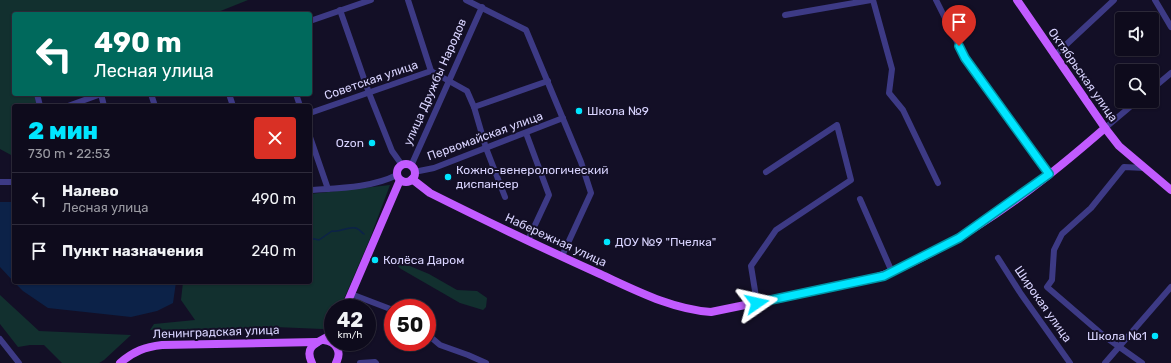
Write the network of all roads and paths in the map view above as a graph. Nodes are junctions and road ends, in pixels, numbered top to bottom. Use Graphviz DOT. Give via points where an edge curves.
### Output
graph roads {
  1 [pos="371,0"];
  2 [pos="408,0"];
  3 [pos="466,0"];
  4 [pos="872,0"];
  5 [pos="936,0"];
  6 [pos="1017,0"];
  7 [pos="1114,0"];
  8 [pos="1155,0"];
  9 [pos="482,7"];
  10 [pos="340,10"];
  11 [pos="785,15"];
  12 [pos="312,20"];
  13 [pos="1171,27"];
  14 [pos="1054,56"];
  15 [pos="431,71"];
  16 [pos="1171,73"];
  17 [pos="448,81"];
  18 [pos="548,81"];
  19 [pos="1159,83"];
  20 [pos="369,93"];
  21 [pos="96,96"];
  22 [pos="74,104"];
  23 [pos="474,107"];
  24 [pos="1129,108"];
  25 [pos="312,112"];
  26 [pos="563,118"];
  27 [pos="1105,128"];
  28 [pos="526,133"];
  29 [pos="312,143"];
  30 [pos="486,148"];
  31 [pos="402,165"];
  32 [pos="1145,168"];
  33 [pos="413,172"];
  34 [pos="766,172"];
  35 [pos="1049,174"];
  36 [pos="399,177"];
  37 [pos="0,182"];
  38 [pos="12,182"];
  39 [pos="938,183"];
  40 [pos="328,189"];
  41 [pos="312,190"];
  42 [pos="1171,190"];
  43 [pos="505,197"];
  44 [pos="860,199"];
  45 [pos="528,240"];
  46 [pos="562,256"];
  47 [pos="998,258"];
  48 [pos="892,272"];
  49 [pos="1171,286"];
  50 [pos="351,294"];
  51 [pos="349,299"];
  52 [pos="757,303"];
  53 [pos="384,307"];
  54 [pos="324,339"];
  55 [pos="0,340"];
  56 [pos="321,341"];
  57 [pos="294,342"];
  58 [pos="324,342"];
  59 [pos="436,342"];
  60 [pos="1119,347"];
  61 [pos="339,351"];
  62 [pos="311,361"];
  63 [pos="339,361"];
  64 [pos="19,363"];
  65 [pos="120,363"];
  66 [pos="360,363"];
  67 [pos="376,363"];
  68 [pos="486,363"];
  69 [pos="1070,363"];
  70 [pos="1105,363"];
  71 [pos="1142,363"];
  1 -- 10 [label="street"];
  2 -- 15 [label="street"];
  3 -- 9 [label="street"];
  4 -- 11 [label="street"];
  4 -- 39 [label="street" via="892,69 889,93 903,110"];
  5 -- 35 [label="street" via="965,58"];
  6 -- 14 [label="main road, Октябрьская улица"];
  7 -- 14 [label="street"];
  8 -- 13 [label="street"];
  9 -- 17 [label="street, улица Дружбы Народов"];
  9 -- 18 [label="street" via="526,30"];
  10 -- 12 [label="street"];
  10 -- 20 [label="street"];
  14 -- 27 [label="main road, Октябрьская улица"];
  15 -- 17 [label="street, Советская улица"];
  15 -- 20 [label="street, Советская улица"];
  16 -- 19 [label="street"];
  17 -- 23 [label="street, Советская улица" via="467,91"];
  17 -- 33 [label="street, улица Дружбы Народов"];
  18 -- 23 [label="street"];
  18 -- 26 [label="street"];
  20 -- 25 [label="street, Советская улица"];
  20 -- 31 [label="street" via="392,151"];
  21 -- 22 [label="street"];
  23 -- 30 [label="street, Советская улица"];
  24 -- 27 [label="street"];
  26 -- 28 [label="street, Первомайская улица"];
  26 -- 46 [label="street" via="591,193"];
  27 -- 32 [label="main road, Октябрьская улица" via="1119,146"];
  27 -- 35 [label="main road, Набережная улица"];
  28 -- 30 [label="street, Первомайская улица"];
  28 -- 45 [label="street" via="548,195"];
  29 -- 40 [label="street"];
  30 -- 33 [label="street, Первомайская улица" via="434,168"];
  30 -- 43 [label="street, Советская улица"];
  31 -- 33 [label="main road" via="407,164"];
  31 -- 36 [label="main road" via="398,169"];
  32 -- 42 [label="main road, Октябрьская улица"];
  32 -- 60 [label="street, Широкая улица" via="1124,167 1091,208 1062,234 1054,250 1052,280 1047,287"];
  33 -- 36 [label="main road" via="405,182"];
  33 -- 45 [label="main road, Набережная улица" via="430,193"];
  34 -- 52 [label="street" via="837,125 851,180 776,230 751,266"];
  35 -- 48 [label="main road, Набережная улица" via="959,238"];
  36 -- 40 [label="street"];
  36 -- 50 [label="main road"];
  37 -- 38 [label="street"];
  40 -- 41 [label="street"];
  44 -- 48 [label="street"];
  45 -- 46 [label="main road, Набережная улица"];
  46 -- 52 [label="main road, Набережная улица" via="680,308 711,312"];
  47 -- 69 [label="street, Широкая улица" via="1020,294"];
  48 -- 52 [label="main road, Набережная улица"];
  49 -- 60 [label="street"];
  50 -- 51 [label="main road"];
  50 -- 53 [label="street"];
  54 -- 56 [label="main road"];
  55 -- 64 [label="street"];
  56 -- 57 [label="main road, Ленинградская улица"];
  56 -- 58 [label="main road"];
  56 -- 62 [label="main road" via="310,350"];
  57 -- 62 [label="main road" via="306,352"];
  57 -- 65 [label="main road, Ленинградская улица" via="162,344 145,347"];
  59 -- 68 [label="street"];
  60 -- 70 [label="street"];
  60 -- 71 [label="street, Широкая улица"];
  61 -- 63 [label="main road"];
  66 -- 67 [label="street"];
}
